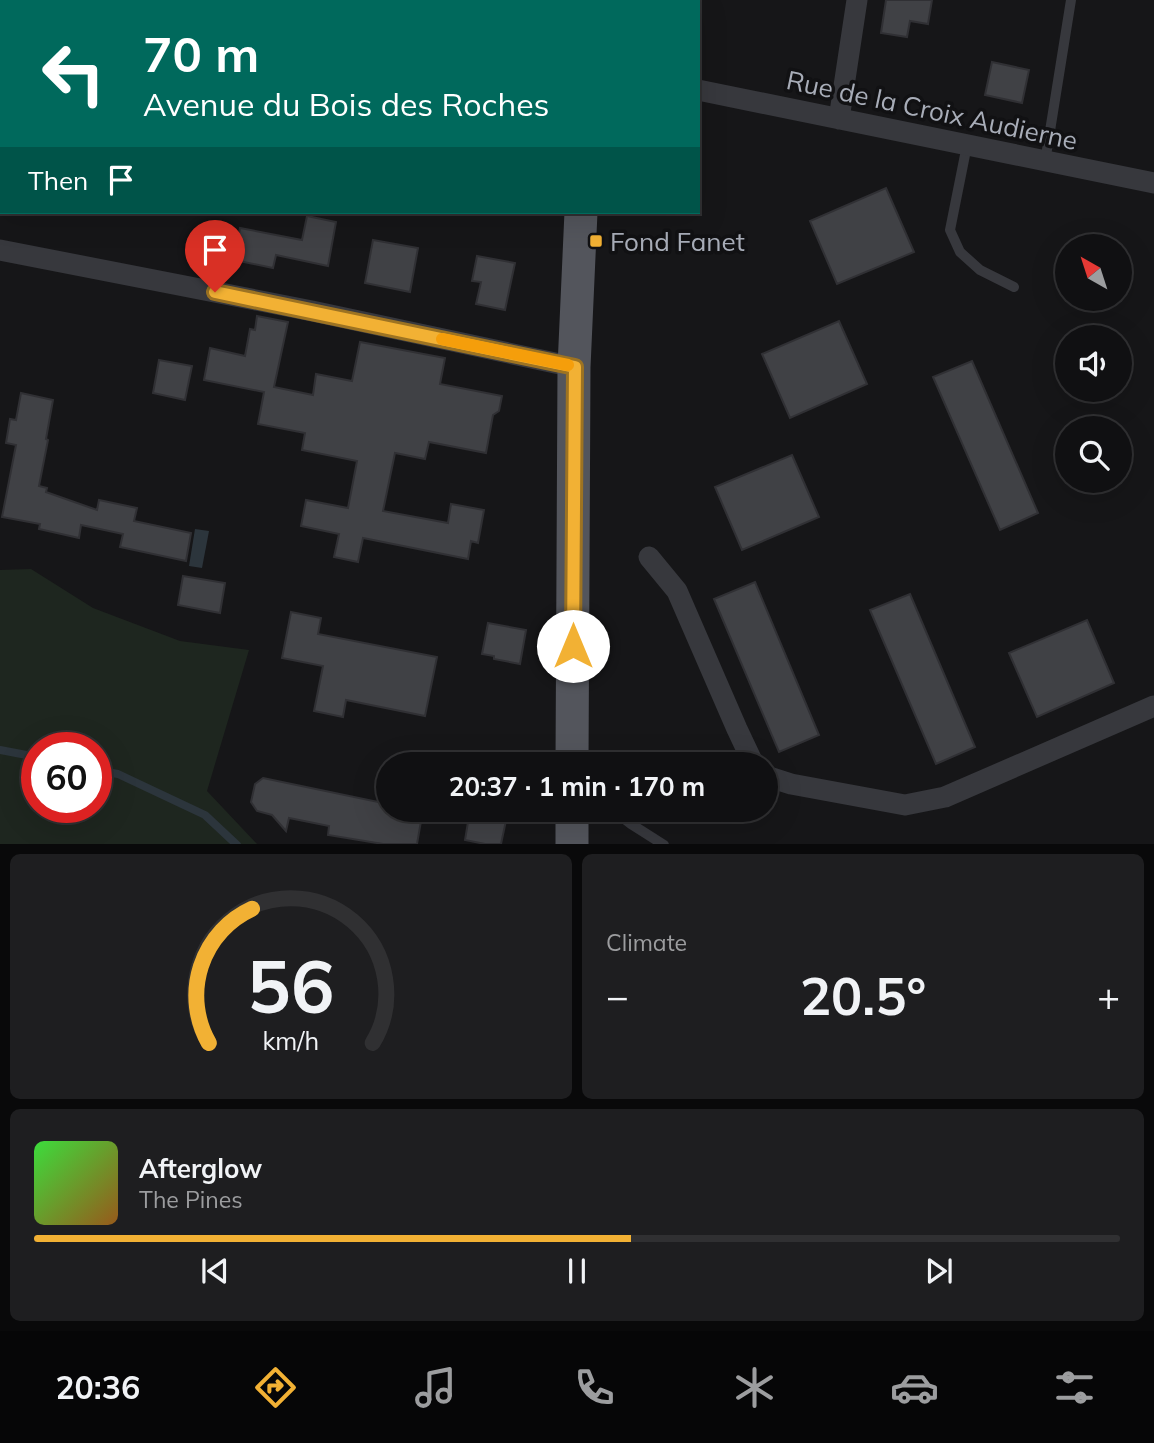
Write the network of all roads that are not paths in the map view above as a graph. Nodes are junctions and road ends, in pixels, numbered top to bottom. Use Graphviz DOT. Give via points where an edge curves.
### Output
graph roads {
  1 [pos="857,0"];
  2 [pos="1071,0"];
  3 [pos="700,90"];
  4 [pos="839,119"];
  5 [pos="967,145"];
  6 [pos="1045,162"];
  7 [pos="1154,183"];
  8 [pos="581,214"];
  9 [pos="0,250"];
  10 [pos="1014,287"];
  11 [pos="575,367"];
  12 [pos="649,557"];
  13 [pos="1154,706"];
  14 [pos="572,752"];
  15 [pos="748,752"];
  16 [pos="778,780"];
  17 [pos="572,822"];
  18 [pos="628,822"];
  19 [pos="572,844"];
  20 [pos="662,844"];
  1 -- 4 [label="street"];
  2 -- 6 [label="lane"];
  3 -- 4 [label="street, Rue de la Croix Audierne"];
  4 -- 5 [label="street, Rue de la Croix Audierne"];
  5 -- 6 [label="street, Rue de la Croix Audierne"];
  5 -- 10 [label="lane" via="950,230 960,252 980,270"];
  6 -- 7 [label="street, Rue de la Croix Audierne"];
  8 -- 11 [label="main road"];
  9 -- 11 [label="street"];
  11 -- 14 [label="main road"];
  12 -- 15 [label="street" via="677,591"];
  13 -- 16 [label="street" via="945,797 905,805"];
  17 -- 19 [label="main road"];
  18 -- 20 [label="lane"];
}
